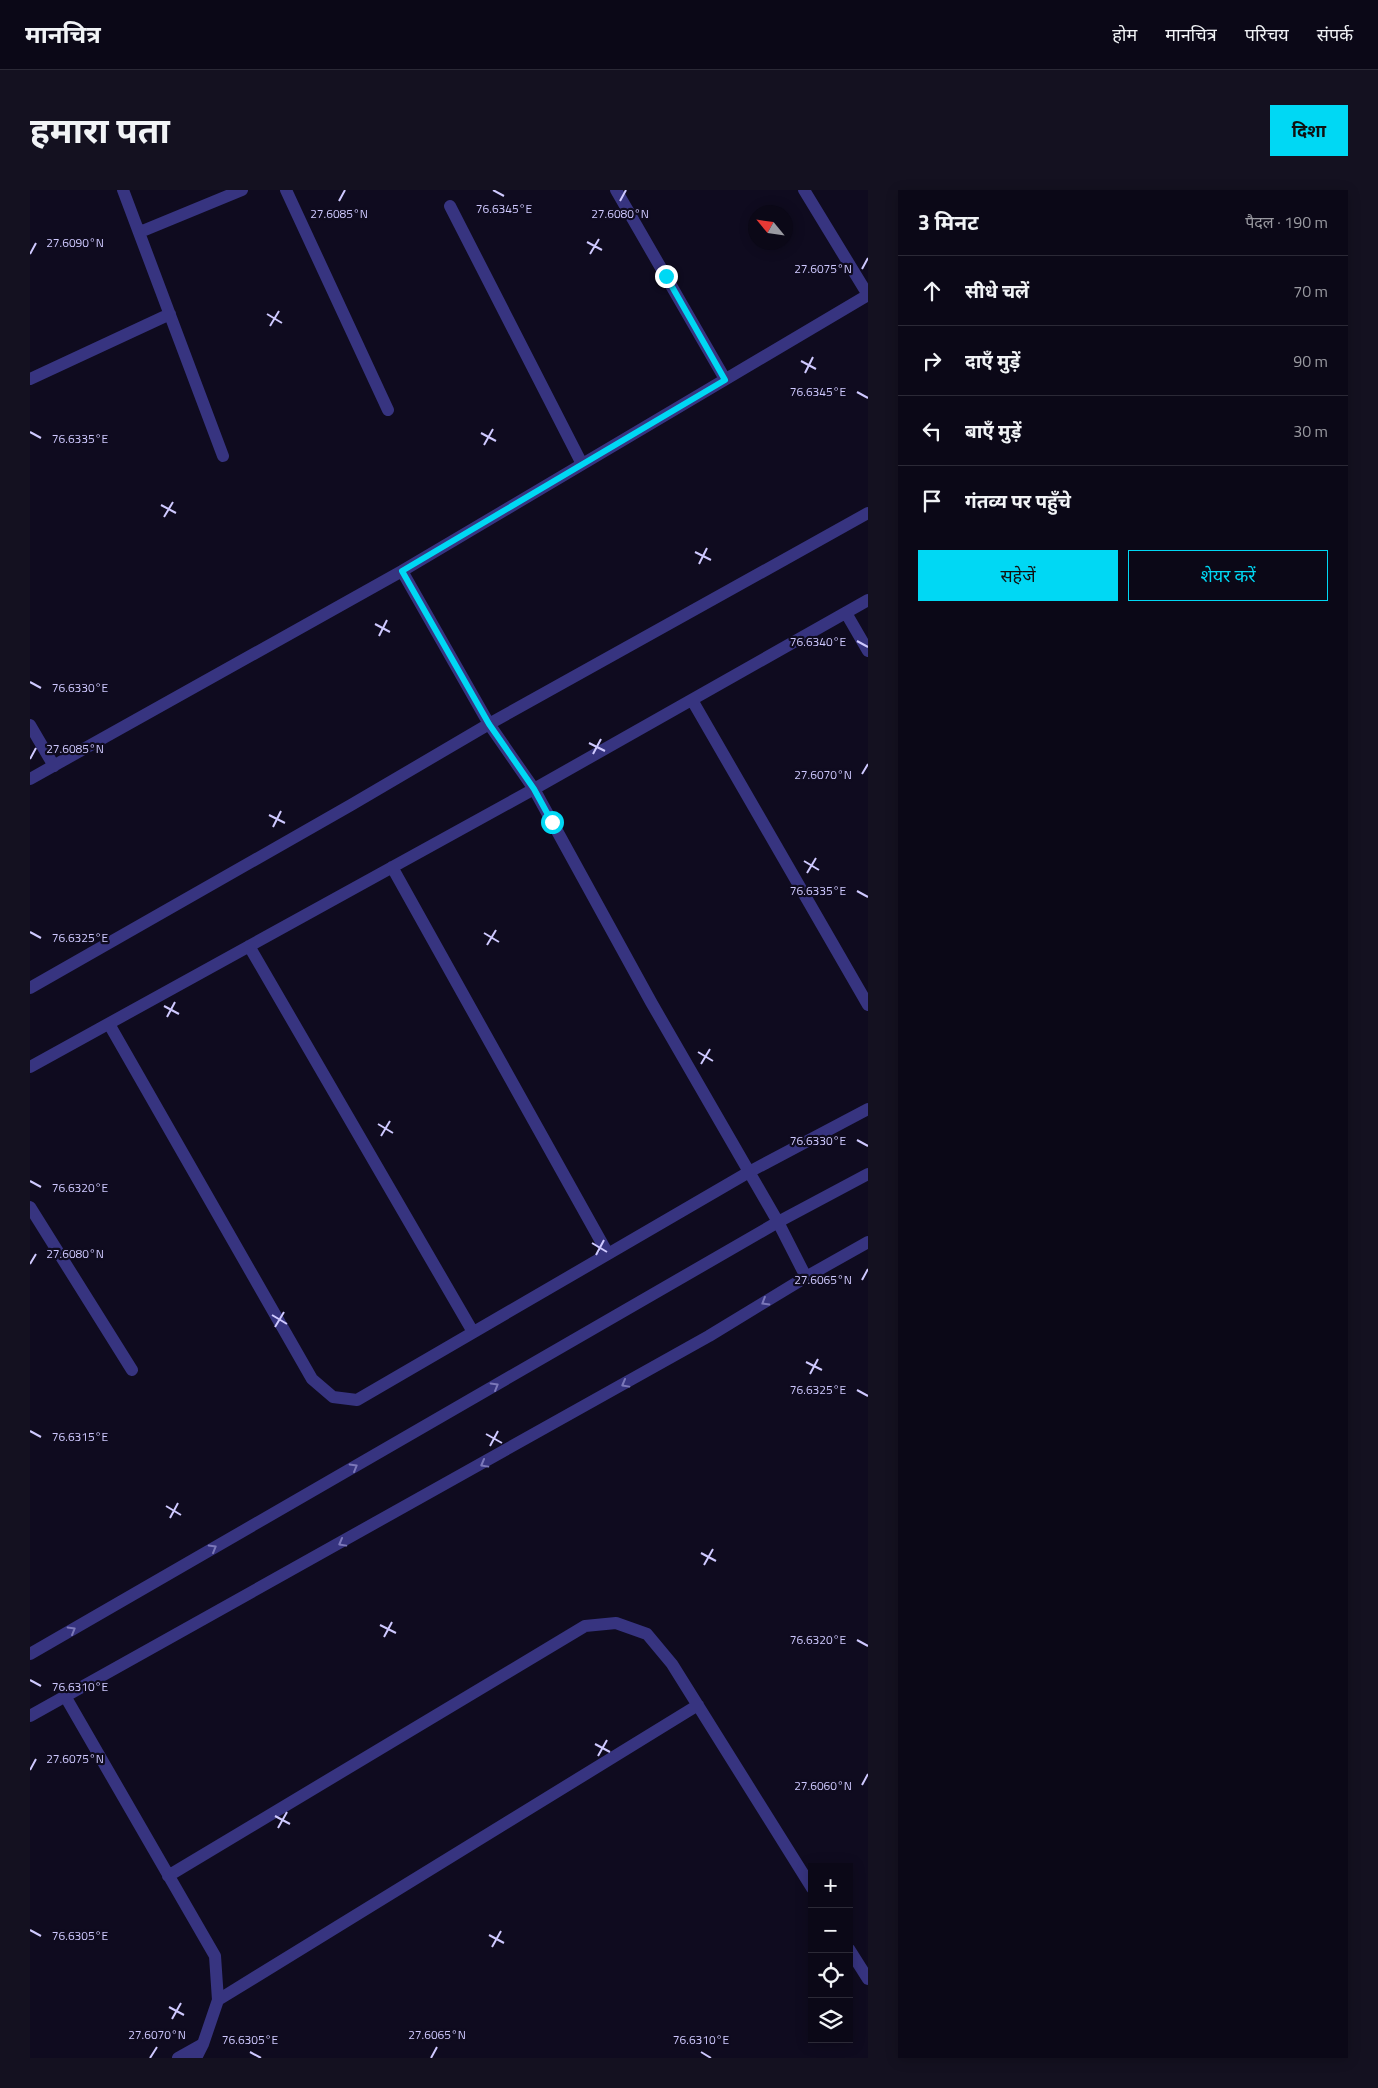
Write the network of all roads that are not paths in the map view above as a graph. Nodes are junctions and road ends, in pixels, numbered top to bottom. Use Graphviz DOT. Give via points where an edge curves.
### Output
graph roads {
  1 [pos="123,190"];
  2 [pos="242,190"];
  3 [pos="286,190"];
  4 [pos="616,190"];
  5 [pos="804,190"];
  6 [pos="450,206"];
  7 [pos="140,232"];
  8 [pos="868,295"];
  9 [pos="170,314"];
  10 [pos="30,379"];
  11 [pos="725,380"];
  12 [pos="388,410"];
  13 [pos="223,456"];
  14 [pos="582,464"];
  15 [pos="868,513"];
  16 [pos="402,571"];
  17 [pos="868,600"];
  18 [pos="846,613"];
  19 [pos="868,651"];
  20 [pos="692,700"];
  21 [pos="489,724"];
  22 [pos="30,725"];
  23 [pos="54,766"];
  24 [pos="30,779"];
  25 [pos="534,789"];
  26 [pos="392,867"];
  27 [pos="249,946"];
  28 [pos="30,988"];
  29 [pos="868,1004"];
  30 [pos="109,1024"];
  31 [pos="30,1067"];
  32 [pos="868,1108"];
  33 [pos="749,1172"];
  34 [pos="868,1174"];
  35 [pos="30,1208"];
  36 [pos="778,1222"];
  37 [pos="868,1242"];
  38 [pos="608,1254"];
  39 [pos="806,1277"];
  40 [pos="473,1332"];
  41 [pos="132,1370"];
  42 [pos="30,1654"];
  43 [pos="65,1696"];
  44 [pos="698,1705"];
  45 [pos="30,1716"];
  46 [pos="168,1876"];
  47 [pos="808,1882"];
  48 [pos="852,1953"];
  49 [pos="868,1979"];
  50 [pos="218,2000"];
  51 [pos="203,2044"];
  52 [pos="178,2058"];
  53 [pos="196,2058"];
  1 -- 7 [label="street"];
  2 -- 7 [label="street"];
  3 -- 12 [label="street"];
  4 -- 11 [label="street"];
  5 -- 8 [label="street"];
  6 -- 14 [label="street"];
  7 -- 9 [label="street"];
  8 -- 11 [label="street"];
  9 -- 10 [label="street"];
  9 -- 13 [label="street"];
  11 -- 14 [label="street"];
  14 -- 16 [label="street"];
  15 -- 21 [label="street"];
  16 -- 21 [label="street"];
  16 -- 23 [label="street"];
  17 -- 18 [label="street"];
  18 -- 19 [label="street"];
  18 -- 20 [label="street"];
  20 -- 25 [label="street"];
  20 -- 29 [label="street"];
  21 -- 25 [label="street"];
  21 -- 28 [label="street"];
  22 -- 23 [label="street"];
  23 -- 24 [label="street"];
  25 -- 26 [label="street"];
  25 -- 33 [label="street"];
  26 -- 27 [label="street"];
  26 -- 38 [label="street"];
  27 -- 30 [label="street"];
  27 -- 40 [label="street"];
  30 -- 31 [label="street"];
  30 -- 40 [label="street" via="312,1379 334,1397 357,1400"];
  32 -- 33 [label="street"];
  33 -- 36 [label="street"];
  33 -- 38 [label="street"];
  34 -- 36 [label="street"];
  35 -- 41 [label="street"];
  36 -- 39 [label="street"];
  42 -- 36 [label="street, one-way"];
  37 -- 39 [label="street"];
  38 -- 40 [label="street"];
  39 -- 43 [label="street, one-way" via="709,1336"];
  43 -- 45 [label="street"];
  43 -- 46 [label="street"];
  44 -- 46 [label="street" via="672,1664 647,1634 616,1623 585,1626"];
  44 -- 47 [label="street"];
  44 -- 50 [label="street"];
  46 -- 50 [label="street" via="215,1956"];
  48 -- 49 [label="street"];
  50 -- 51 [label="street"];
  51 -- 52 [label="street"];
  51 -- 53 [label="street"];
}
